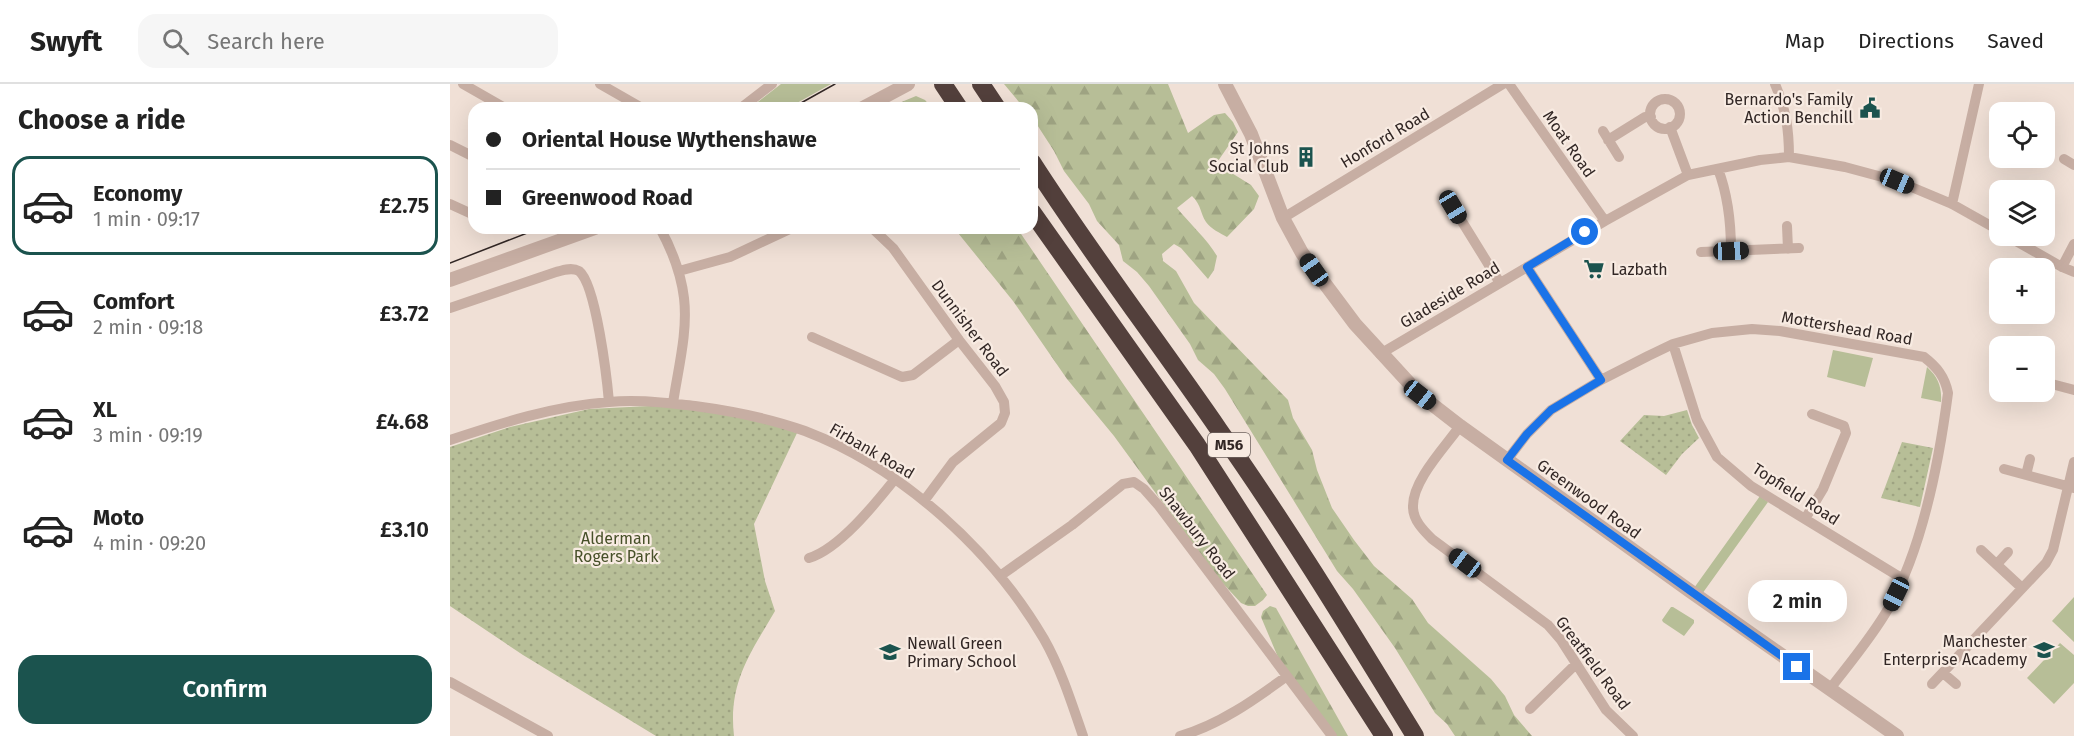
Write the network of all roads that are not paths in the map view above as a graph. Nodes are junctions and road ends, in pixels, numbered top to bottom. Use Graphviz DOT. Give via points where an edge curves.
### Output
graph roads {
  1 [pos="463,84"];
  2 [pos="600,84"];
  3 [pos="772,84"];
  4 [pos="907,84"];
  5 [pos="943,84"];
  6 [pos="981,84"];
  7 [pos="1225,84"];
  8 [pos="1503,84"];
  9 [pos="1509,84"];
  10 [pos="1774,84"];
  11 [pos="1979,84"];
  12 [pos="494,102"];
  13 [pos="632,102"];
  14 [pos="749,102"];
  15 [pos="875,102"];
  16 [pos="955,102"];
  17 [pos="993,102"];
  18 [pos="1651,117"];
  19 [pos="1670,127"];
  20 [pos="450,145"];
  21 [pos="468,154"];
  22 [pos="1619,157"];
  23 [pos="1789,157"];
  24 [pos="2064,159"];
  25 [pos="2074,165"];
  26 [pos="1718,169"];
  27 [pos="1038,171"];
  28 [pos="1688,175"];
  29 [pos="450,204"];
  30 [pos="1952,204"];
  31 [pos="1453,207"];
  32 [pos="468,212"];
  33 [pos="1283,218"];
  34 [pos="1038,220"];
  35 [pos="1605,221"];
  36 [pos="1989,225"];
  37 [pos="1787,226"];
  38 [pos="578,234"];
  39 [pos="663,234"];
  40 [pos="779,234"];
  41 [pos="878,234"];
  42 [pos="2074,244"];
  43 [pos="2025,246"];
  44 [pos="1731,251"];
  45 [pos="1701,252"];
  46 [pos="1527,267"];
  47 [pos="2062,267"];
  48 [pos="679,271"];
  49 [pos="2074,272"];
  50 [pos="450,280"];
  51 [pos="1500,283"];
  52 [pos="450,309"];
  53 [pos="812,337"];
  54 [pos="959,340"];
  55 [pos="1673,345"];
  56 [pos="1380,354"];
  57 [pos="1601,380"];
  58 [pos="2055,385"];
  59 [pos="2074,390"];
  60 [pos="609,402"];
  61 [pos="673,403"];
  62 [pos="1812,414"];
  63 [pos="1460,426"];
  64 [pos="450,440"];
  65 [pos="2030,459"];
  66 [pos="1507,460"];
  67 [pos="2074,462"];
  68 [pos="2004,469"];
  69 [pos="2026,475"];
  70 [pos="895,479"];
  71 [pos="2071,487"];
  72 [pos="924,501"];
  73 [pos="1805,519"];
  74 [pos="1981,550"];
  75 [pos="2008,552"];
  76 [pos="809,558"];
  77 [pos="1997,564"];
  78 [pos="1000,576"];
  79 [pos="1903,579"];
  80 [pos="2022,588"];
  81 [pos="1345,622"];
  82 [pos="1322,638"];
  83 [pos="1576,664"];
  84 [pos="1943,672"];
  85 [pos="1287,676"];
  86 [pos="450,682"];
  87 [pos="1932,684"];
  88 [pos="1956,684"];
  89 [pos="1829,690"];
  90 [pos="1530,709"];
  91 [pos="1199,734"];
  92 [pos="548,736"];
  93 [pos="1083,736"];
  94 [pos="1180,736"];
  95 [pos="1332,736"];
  96 [pos="1372,736"];
  97 [pos="1384,736"];
  98 [pos="1415,736"];
  99 [pos="1425,736"];
  100 [pos="1632,736"];
  101 [pos="1897,736"];
  1 -- 12 [label="street"];
  2 -- 13 [label="street"];
  3 -- 14 [label="street"];
  4 -- 15 [label="street"];
  5 -- 16 [label="highway"];
  6 -- 17 [label="highway"];
  7 -- 33 [label="street, Greenwood Road" via="1251,134"];
  8 -- 33 [label="street, Honford Road"];
  9 -- 35 [label="street, Moat Road"];
  10 -- 23 [label="street" via="1789,128"];
  11 -- 30 [label="street"];
  18 -- 19 [label="street" via="1659,128"];
  18 -- 19 [label="street" via="1652,107 1659,100 1673,102 1680,114"];
  18 -- 22 [label="street" via="1605,136"];
  19 -- 28 [label="street"];
  20 -- 21 [label="street"];
  23 -- 26 [label="street, Gladeside Road"];
  23 -- 30 [label="street, Gladeside Road" via="1897,181"];
  24 -- 25 [label="street"];
  26 -- 28 [label="street, Gladeside Road"];
  26 -- 44 [label="street" via="1731,221"];
  27 -- 81 [label="highway, M56" via="1221,432"];
  28 -- 35 [label="street, Gladeside Road"];
  29 -- 32 [label="street"];
  30 -- 36 [label="street, Gladeside Road"];
  31 -- 51 [label="street"];
  33 -- 56 [label="street, Greenwood Road" via="1326,287"];
  34 -- 82 [label="highway, M56" via="1197,445"];
  35 -- 46 [label="street, Gladeside Road"];
  37 -- 44 [label="street" via="1793,248"];
  38 -- 50 [label="street"];
  39 -- 48 [label="street"];
  40 -- 48 [label="street" via="730,257"];
  41 -- 54 [label="street, Dunnisher Road" via="893,248"];
  42 -- 47 [label="street"];
  43 -- 47 [label="street"];
  44 -- 45 [label="street"];
  46 -- 51 [label="street, Gladeside Road"];
  46 -- 57 [label="street"];
  47 -- 49 [label="street"];
  48 -- 61 [label="street" via="684,324"];
  51 -- 56 [label="street, Gladeside Road"];
  52 -- 60 [label="street" via="556,272 579,272 597,322"];
  53 -- 54 [label="street" via="903,377 913,375"];
  54 -- 72 [label="street, Dunnisher Road" via="995,386 1005,413 1001,423 953,462"];
  55 -- 57 [label="street, Mottershead Road"];
  55 -- 73 [label="street, Topfield Road" via="1697,420 1718,457 1751,486"];
  55 -- 79 [label="street, Mottershead Road" via="1712,333 1752,329 1924,357 1932,363 1946,382 1948,393 1921,530"];
  56 -- 63 [label="street, Greenwood Road" via="1420,395"];
  57 -- 66 [label="street, Mottershead Road" via="1551,410"];
  58 -- 59 [label="street"];
  60 -- 61 [label="street, Firbank Road"];
  60 -- 64 [label="street, Firbank Road" via="541,413"];
  61 -- 70 [label="street, Firbank Road" via="732,411 806,431"];
  62 -- 73 [label="street" via="1844,426 1846,433 1823,489"];
  63 -- 66 [label="street, Greenwood Road"];
  63 -- 83 [label="street, Greatfield Road" via="1420,481 1413,508 1416,519 1432,539 1548,625"];
  65 -- 69 [label="street"];
  66 -- 89 [label="street, Greenwood Road"];
  67 -- 71 [label="street"];
  68 -- 69 [label="street"];
  69 -- 71 [label="street"];
  70 -- 72 [label="street, Firbank Road"];
  70 -- 76 [label="street" via="867,514 820,554"];
  71 -- 80 [label="street" via="2053,550"];
  72 -- 78 [label="street, Firbank Road" via="964,536"];
  73 -- 79 [label="street, Topfield Road"];
  74 -- 77 [label="street"];
  75 -- 77 [label="street"];
  77 -- 80 [label="street"];
  78 -- 85 [label="street, Shawbury Road" via="1124,484 1134,482 1159,506"];
  78 -- 93 [label="street, Firbank Road" via="1046,642"];
  79 -- 89 [label="street, Mottershead Road" via="1888,609"];
  80 -- 84 [label="street"];
  81 -- 98 [label="highway, M56"];
  81 -- 99 [label="highway, M56"];
  82 -- 96 [label="highway, M56"];
  82 -- 97 [label="highway, M56"];
  83 -- 90 [label="street"];
  83 -- 100 [label="street, Greatfield Road" via="1606,710"];
  84 -- 87 [label="street"];
  84 -- 88 [label="street"];
  85 -- 91 [label="street"];
  85 -- 95 [label="street, Shawbury Road"];
  86 -- 92 [label="street"];
  89 -- 101 [label="street, Greenwood Road"];
  91 -- 94 [label="street"];
}
